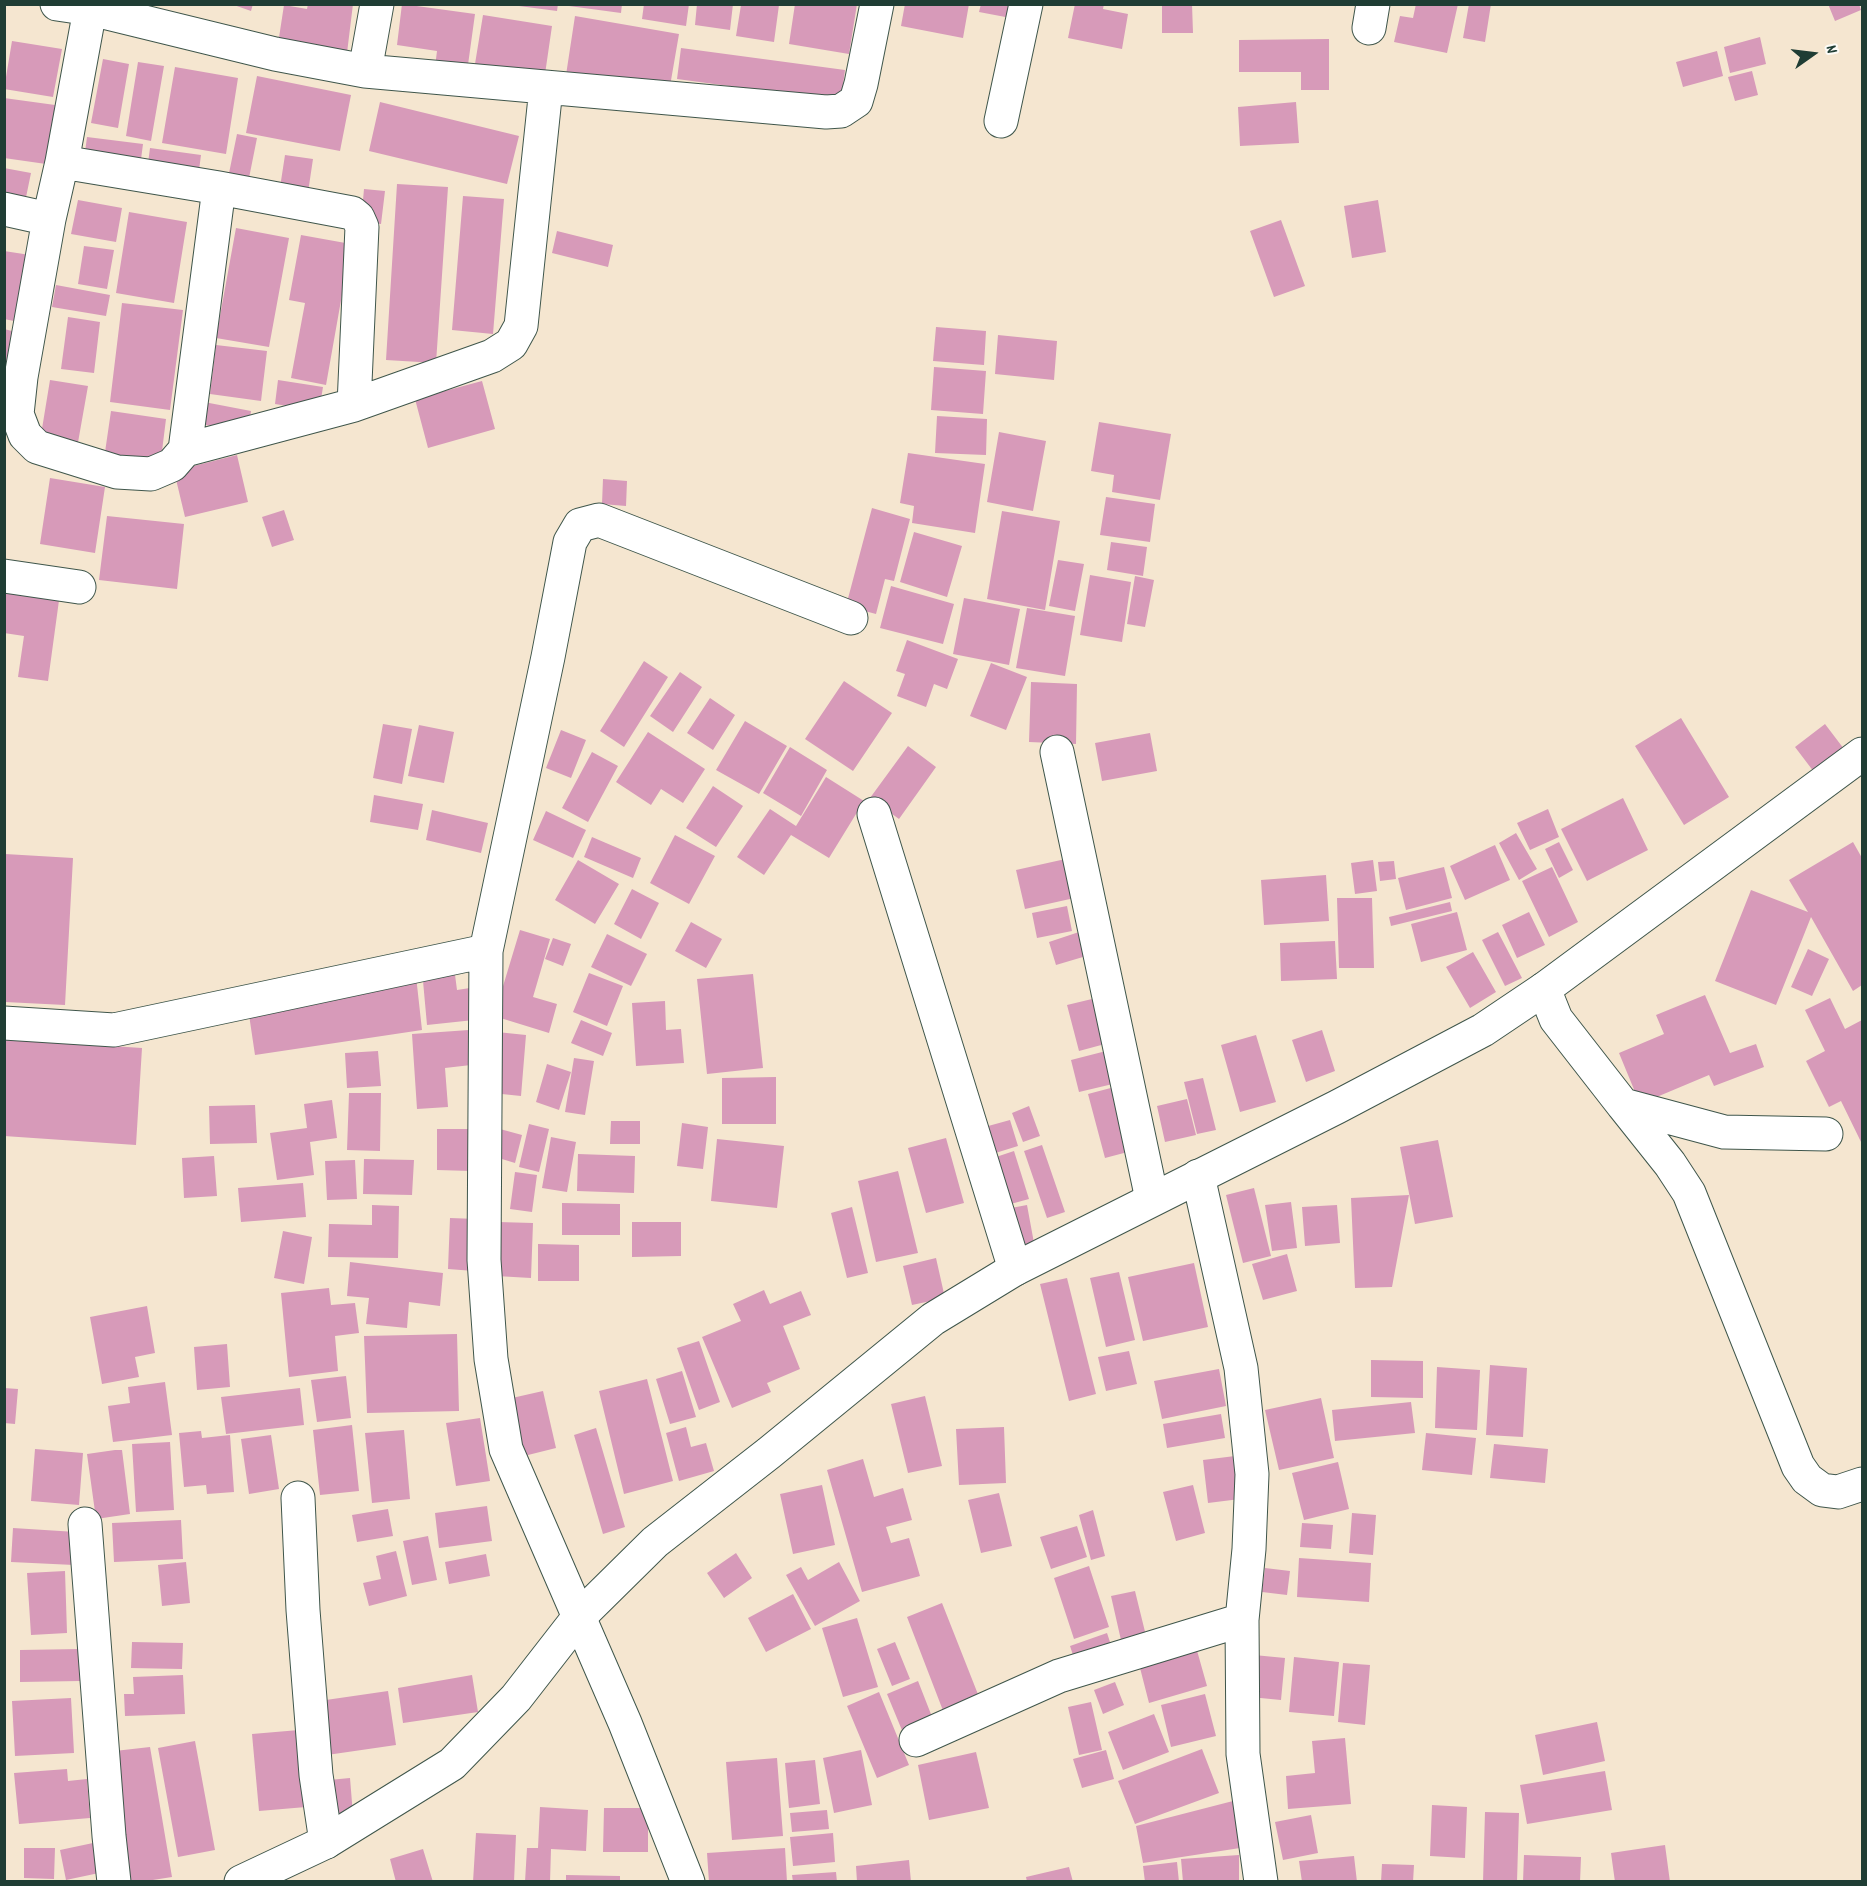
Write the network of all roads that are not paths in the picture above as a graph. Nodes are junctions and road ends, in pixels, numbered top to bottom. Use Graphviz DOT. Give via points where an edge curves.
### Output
graph roads {
  1 [pos="57,4"];
  2 [pos="378,4"];
  3 [pos="877,4"];
  4 [pos="1026,4"];
  5 [pos="91,7"];
  6 [pos="365,71"];
  7 [pos="546,88"];
  8 [pos="1001,121"];
  9 [pos="62,162"];
  10 [pos="219,188"];
  11 [pos="4,209"];
  12 [pos="49,219"];
  13 [pos="354,405"];
  14 [pos="185,450"];
  15 [pos="4,576"];
  16 [pos="79,587"];
  17 [pos="851,618"];
  18 [pos="1057,752"];
  19 [pos="1863,754"];
  20 [pos="874,814"];
  21 [pos="486,951"];
  22 [pos="1544,989"];
  23 [pos="4,1023"];
  24 [pos="1623,1105"];
  25 [pos="1826,1134"];
  26 [pos="1198,1176"];
  27 [pos="1152,1199"];
  28 [pos="1015,1269"];
  29 [pos="1863,1484"];
  30 [pos="298,1498"];
  31 [pos="85,1524"];
  32 [pos="579,1617"];
  33 [pos="1242,1620"];
  34 [pos="916,1740"];
  35 [pos="326,1842"];
  36 [pos="114,1881"];
  37 [pos="241,1881"];
  38 [pos="688,1881"];
  39 [pos="1261,1881"];
  1 -- 5 [label="street"];
  2 -- 6 [label="street"];
  3 -- 7 [label="street" via="856,101 841,111"];
  4 -- 8 [label="street"];
  5 -- 6 [label="street" via="275,54"];
  5 -- 9 [label="street"];
  6 -- 7 [label="street"];
  7 -- 13 [label="street" via="521,326 511,344 492,356"];
  9 -- 10 [label="street"];
  9 -- 12 [label="street"];
  10 -- 13 [label="street" via="352,213 358,218 362,227"];
  10 -- 14 [label="street"];
  11 -- 12 [label="street"];
  12 -- 14 [label="street" via="21,377 17,414 25,435 38,447 117,472 151,474 172,465"];
  13 -- 14 [label="street"];
  15 -- 16 [label="street"];
  17 -- 21 [label="street" via="599,520 580,525 570,542"];
  18 -- 27 [label="street"];
  19 -- 22 [label="street"];
  20 -- 28 [label="street"];
  21 -- 23 [label="street" via="114,1030"];
  21 -- 32 [label="street" via="484,1260 492,1359 506,1449"];
  22 -- 24 [label="street" via="1556,1019"];
  22 -- 26 [label="street" via="1484,1030"];
  24 -- 25 [label="street" via="1725,1132"];
  24 -- 29 [label="street" via="1689,1193 1798,1466 1822,1490 1838,1492"];
  26 -- 27 [label="street"];
  26 -- 33 [label="street" via="1244,1391 1252,1473 1250,1549"];
  27 -- 28 [label="street"];
  28 -- 32 [label="street" via="933,1319 655,1542"];
  30 -- 35 [label="street" via="315,1775"];
  31 -- 36 [label="street"];
  32 -- 35 [label="street" via="516,1698 452,1764"];
  32 -- 38 [label="street"];
  33 -- 34 [label="street" via="1059,1676"];
  33 -- 39 [label="street" via="1243,1754"];
  35 -- 37 [label="street"];
}
